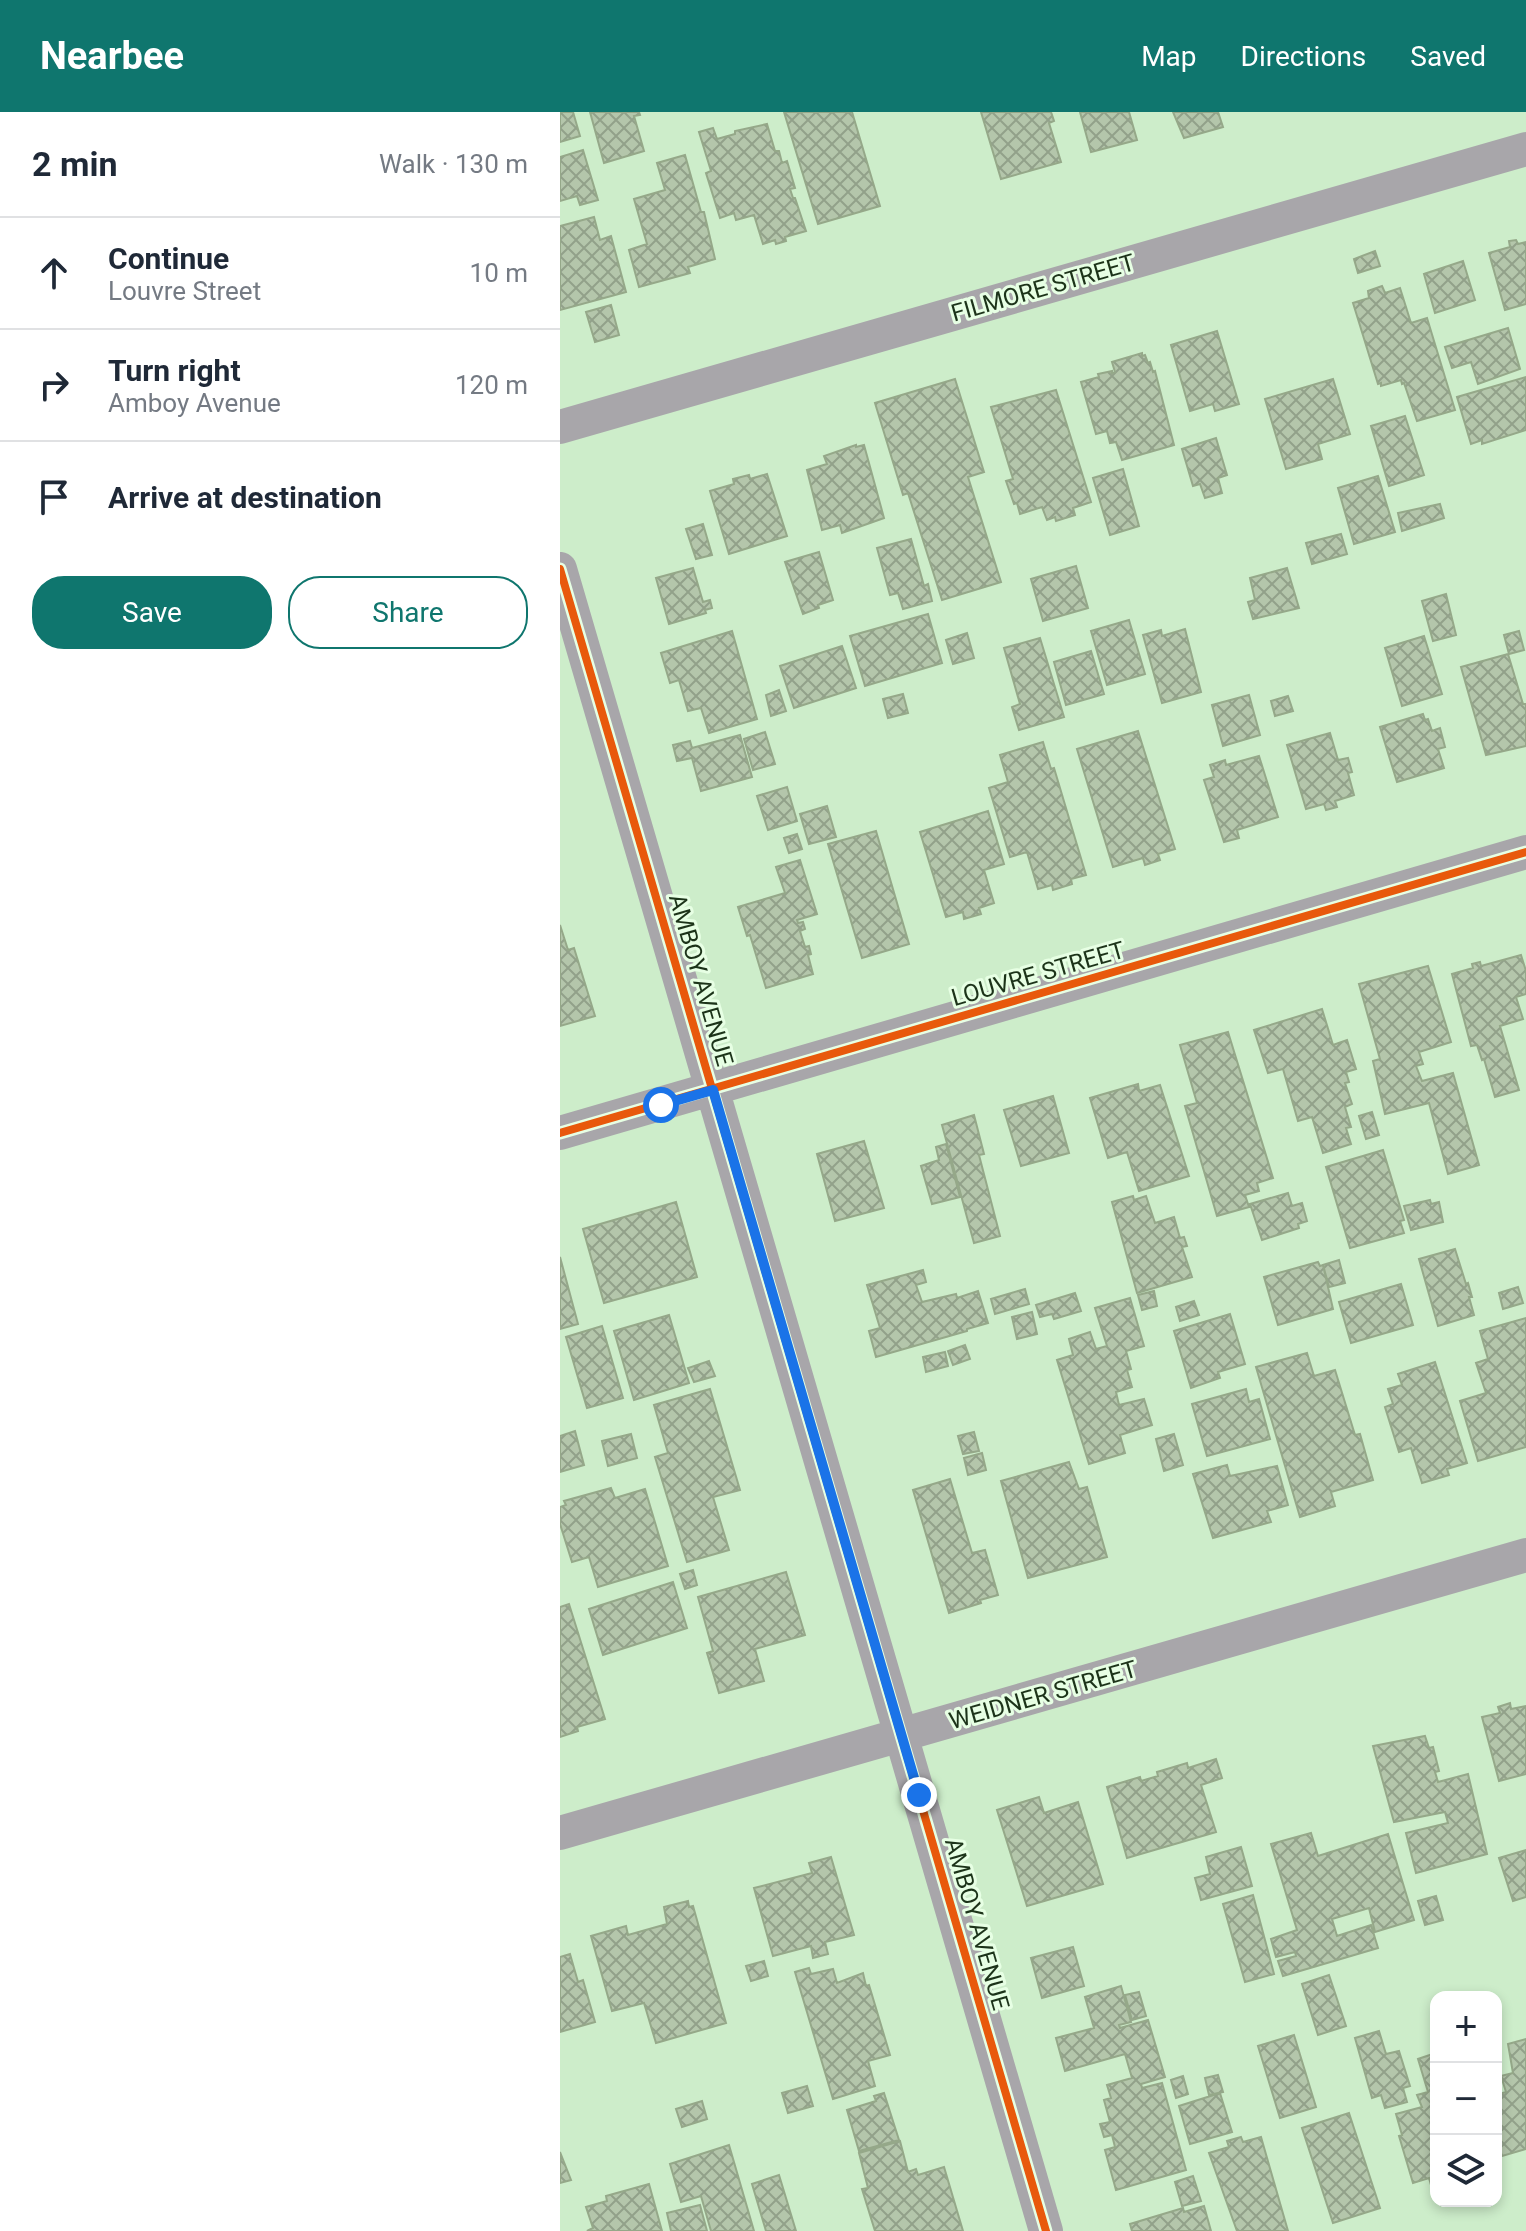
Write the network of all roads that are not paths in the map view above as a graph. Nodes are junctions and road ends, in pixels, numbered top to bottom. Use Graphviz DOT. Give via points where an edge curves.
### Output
graph roads {
  1 [pos="1526,149"];
  2 [pos="560,427"];
  3 [pos="560,569"];
  4 [pos="1526,852"];
  5 [pos="713,1090"];
  6 [pos="560,1133"];
  7 [pos="1526,1555"];
  8 [pos="902,1736"];
  9 [pos="560,1833"];
  10 [pos="1046,2231"];
  1 -- 2 [label="street, FILMORE STREET"];
  3 -- 5 [label="street, AMBOY AVENUE"];
  4 -- 5 [label="street, LOUVRE STREET"];
  5 -- 6 [label="street, LOUVRE STREET"];
  5 -- 8 [label="street, AMBOY AVENUE"];
  7 -- 8 [label="street, WEIDNER STREET"];
  8 -- 9 [label="street, WEIDNER STREET"];
  8 -- 10 [label="street, AMBOY AVENUE"];
}
